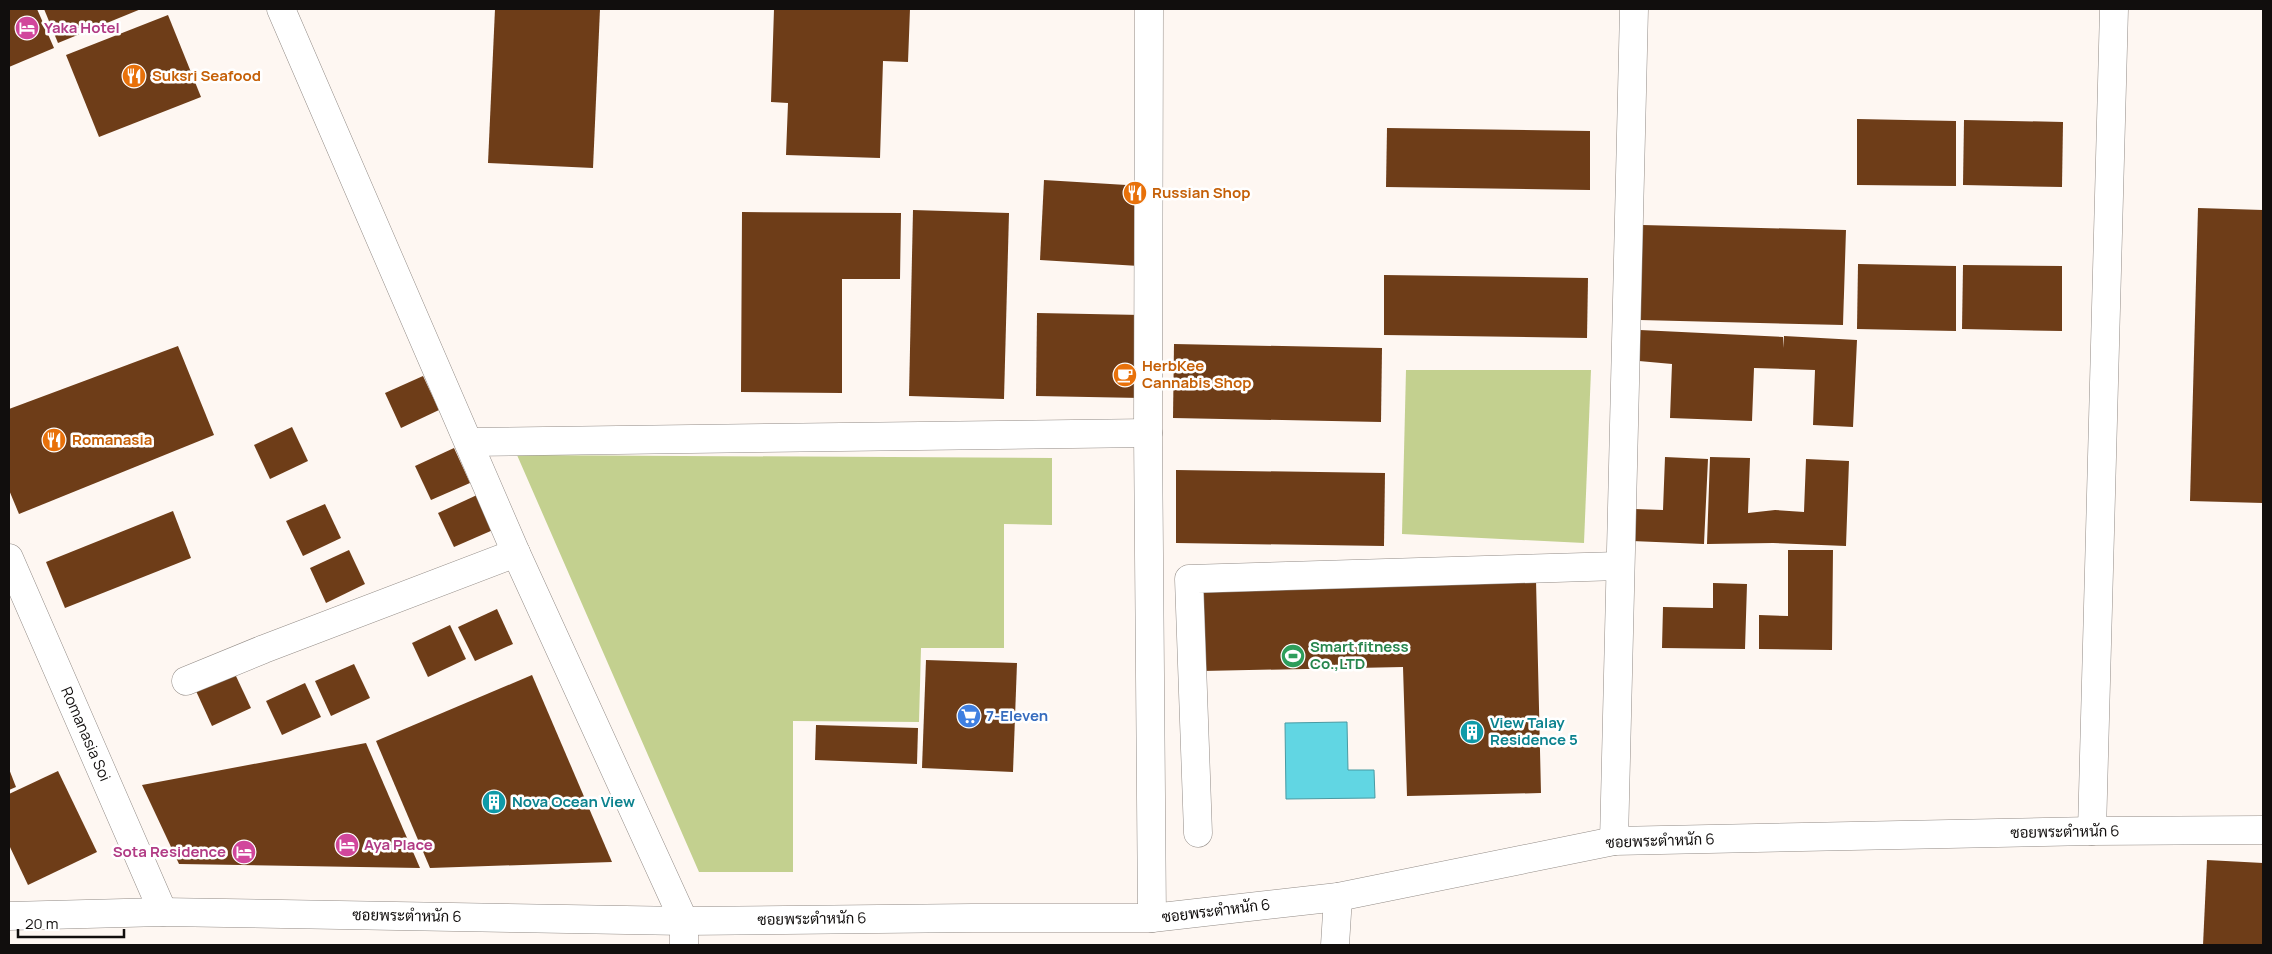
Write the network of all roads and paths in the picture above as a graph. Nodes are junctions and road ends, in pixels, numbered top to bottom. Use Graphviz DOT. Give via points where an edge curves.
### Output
graph roads {
  1 [pos="281,9"];
  2 [pos="1148,9"];
  3 [pos="1634,9"];
  4 [pos="2114,9"];
  5 [pos="1148,433"];
  6 [pos="468,442"];
  7 [pos="516,553"];
  8 [pos="9,558"];
  9 [pos="1619,566"];
  10 [pos="186,681"];
  11 [pos="2263,830"];
  12 [pos="2092,831"];
  13 [pos="1198,833"];
  14 [pos="1614,841"];
  15 [pos="1338,897"];
  16 [pos="163,912"];
  17 [pos="9,916"];
  18 [pos="1152,918"];
  19 [pos="684,933"];
  20 [pos="1335,945"];
  1 -- 6 [label="street"];
  2 -- 5 [label="street"];
  3 -- 9 [label="street"];
  4 -- 12 [label="street"];
  5 -- 6 [label="street"];
  5 -- 18 [label="street"];
  6 -- 7 [label="street"];
  7 -- 10 [label="street"];
  7 -- 19 [label="street"];
  8 -- 16 [label="street, Romanasia Soi"];
  9 -- 13 [label="street" via="1189,579"];
  9 -- 14 [label="street"];
  11 -- 12 [label="street, ซอยพระตำหนัก 6"];
  12 -- 14 [label="street, ซอยพระตำหนัก 6"];
  14 -- 15 [label="street, ซอยพระตำหนัก 6"];
  15 -- 18 [label="street, ซอยพระตำหนัก 6"];
  15 -- 20 [label="street"];
  16 -- 17 [label="street, ซอยพระตำหนัก 6"];
  16 -- 19 [label="street, ซอยพระตำหนัก 6"];
  18 -- 19 [label="street, ซอยพระตำหนัก 6" via="972,918"];
}
